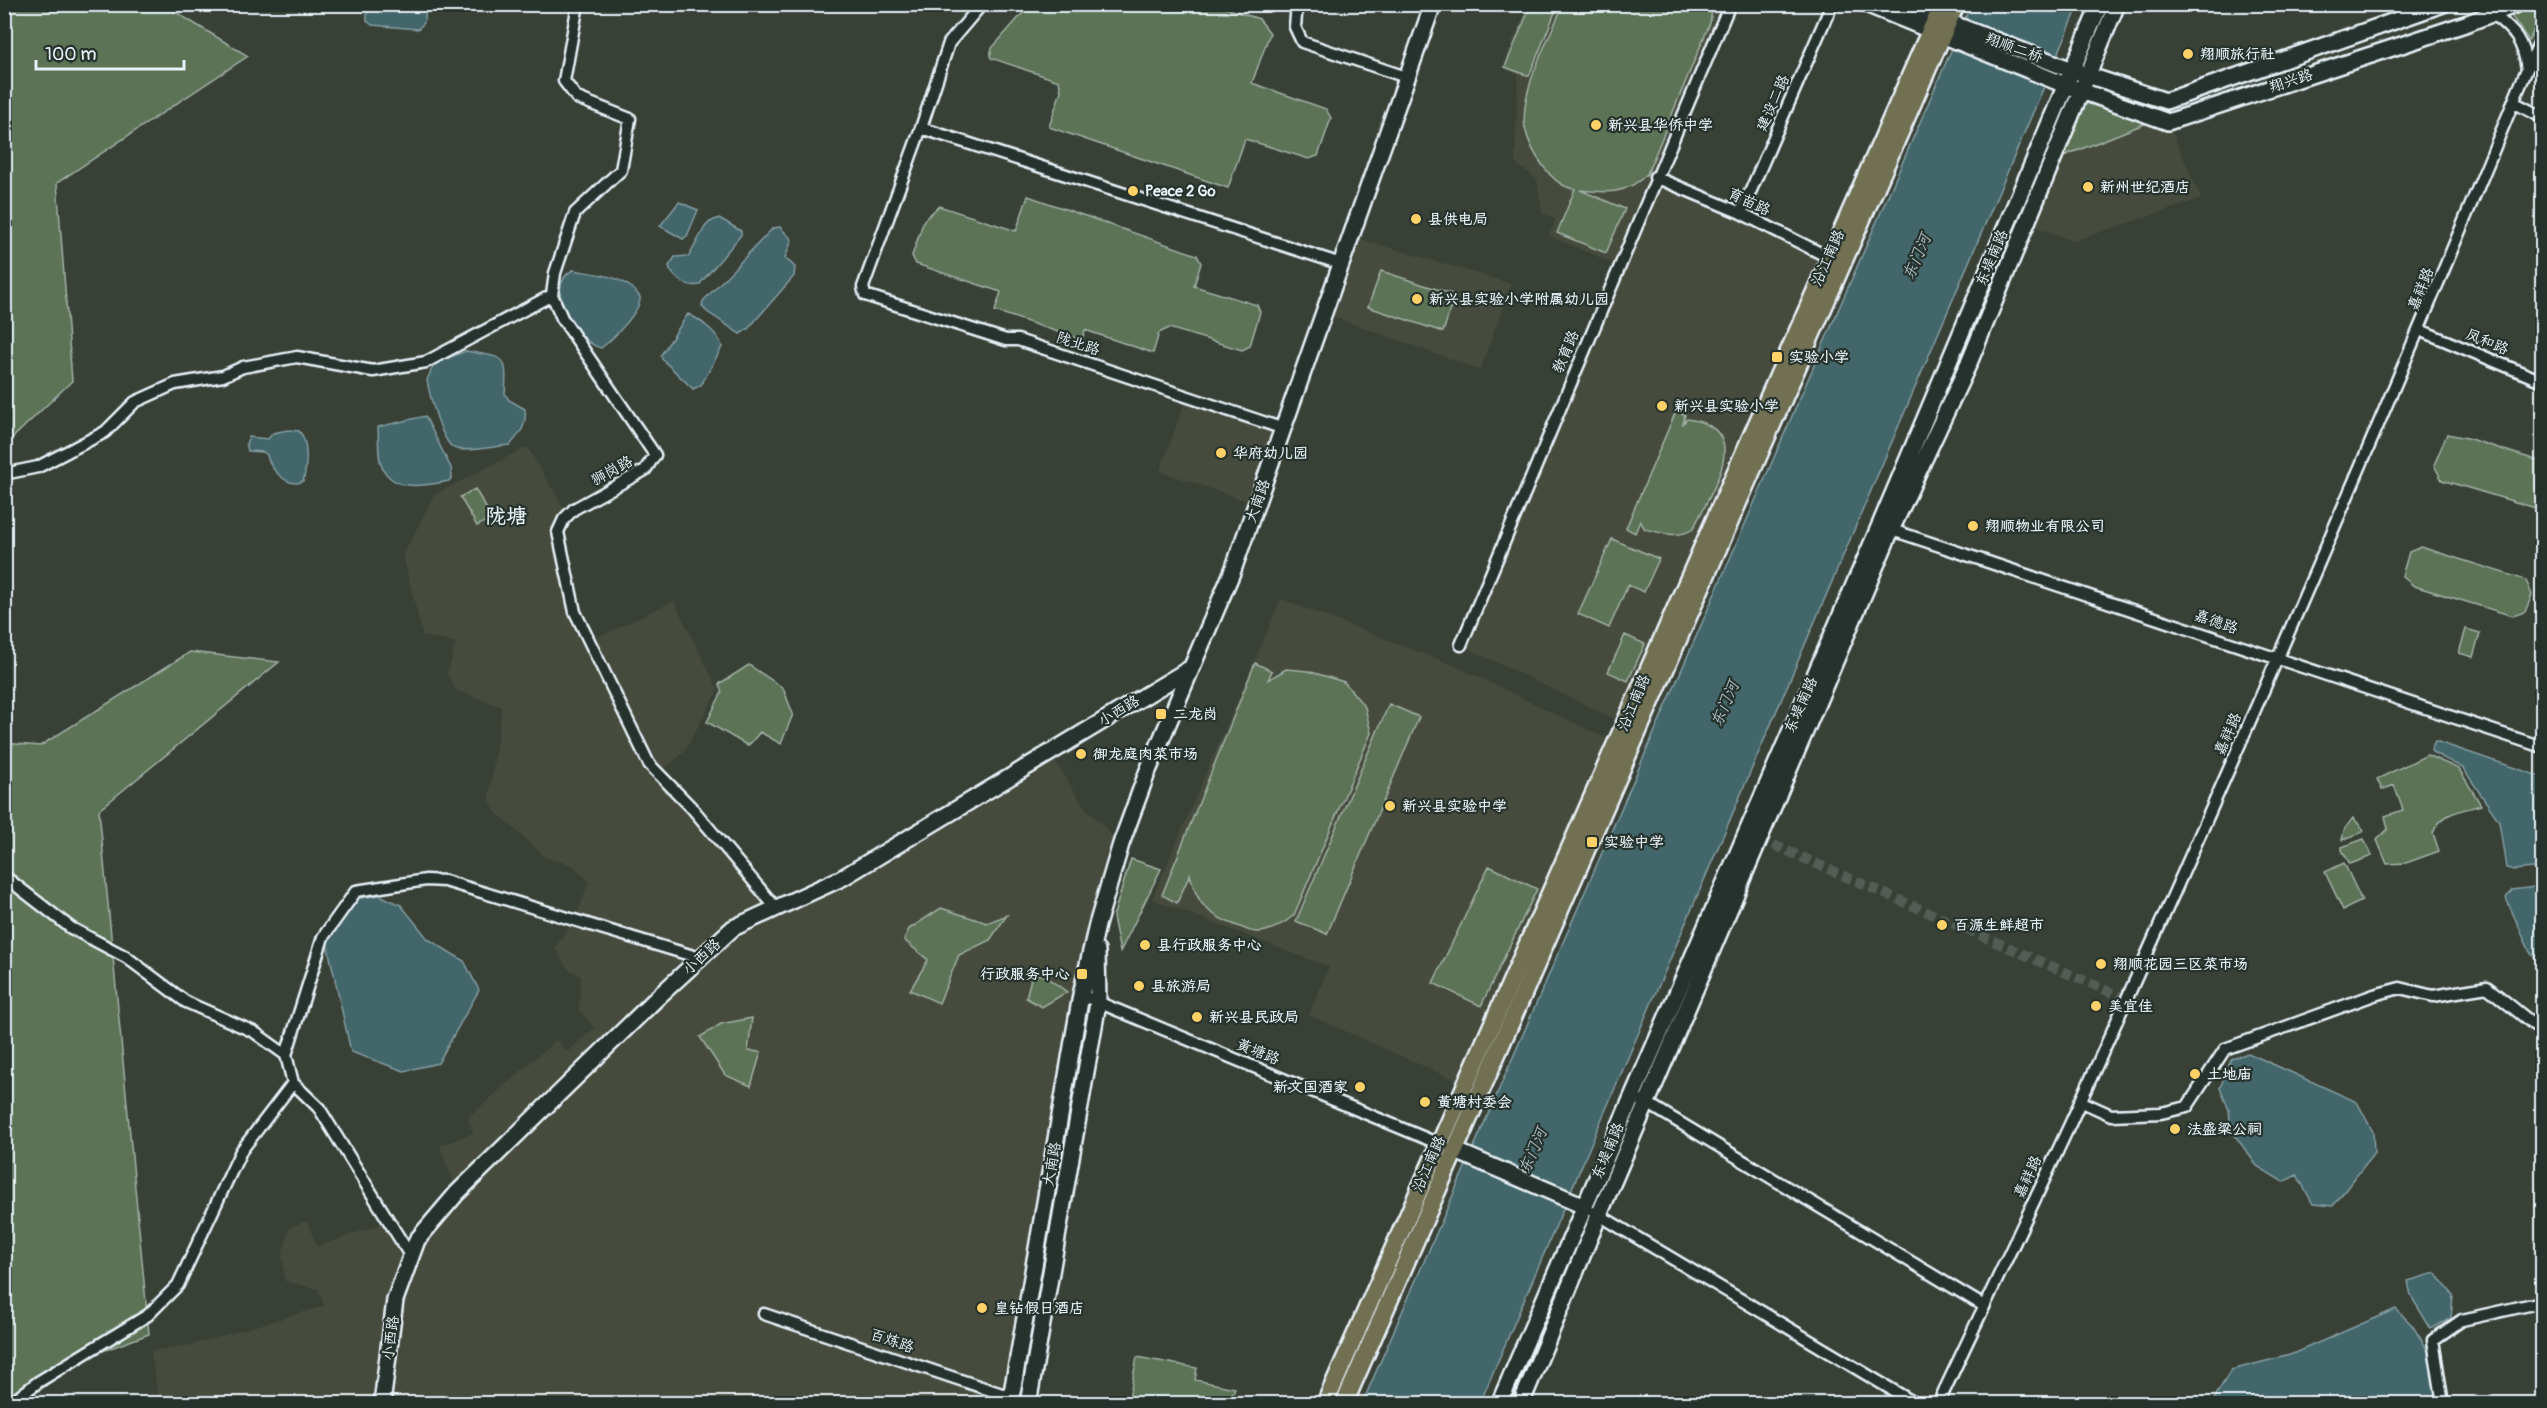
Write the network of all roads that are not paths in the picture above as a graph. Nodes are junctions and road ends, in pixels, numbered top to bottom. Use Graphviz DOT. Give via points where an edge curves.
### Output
graph roads {
  1 [pos="578,4"];
  2 [pos="982,4"];
  3 [pos="1298,4"];
  4 [pos="1433,4"];
  5 [pos="1730,4"];
  6 [pos="1832,4"];
  7 [pos="1866,4"];
  8 [pos="1902,4"];
  9 [pos="1956,4"];
  10 [pos="2100,4"];
  11 [pos="2118,4"];
  12 [pos="2444,4"];
  13 [pos="2517,4"];
  14 [pos="2493,14"];
  15 [pos="1944,26"];
  16 [pos="2542,37"];
  17 [pos="2527,69"];
  18 [pos="2072,70"];
  19 [pos="2087,75"];
  20 [pos="1406,77"];
  21 [pos="2066,85"];
  22 [pos="2082,91"];
  23 [pos="2513,102"];
  24 [pos="2542,117"];
  25 [pos="921,128"];
  26 [pos="1655,177"];
  27 [pos="1741,213"];
  28 [pos="1828,257"];
  29 [pos="1341,264"];
  30 [pos="552,295"];
  31 [pos="2420,330"];
  32 [pos="2542,381"];
  33 [pos="1284,429"];
  34 [pos="4,474"];
  35 [pos="1886,528"];
  36 [pos="1461,645"];
  37 [pos="2277,659"];
  38 [pos="1191,668"];
  39 [pos="2542,747"];
  40 [pos="4,876"];
  41 [pos="776,908"];
  42 [pos="1097,925"];
  43 [pos="700,958"];
  44 [pos="1081,995"];
  45 [pos="1098,1003"];
  46 [pos="2542,1031"];
  47 [pos="286,1056"];
  48 [pos="293,1083"];
  49 [pos="1632,1094"];
  50 [pos="2080,1101"];
  51 [pos="1647,1103"];
  52 [pos="1438,1143"];
  53 [pos="1456,1151"];
  54 [pos="1584,1206"];
  55 [pos="1599,1215"];
  56 [pos="411,1257"];
  57 [pos="2542,1302"];
  58 [pos="1984,1306"];
  59 [pos="764,1314"];
  60 [pos="1010,1400"];
  61 [pos="10,1404"];
  62 [pos="382,1404"];
  63 [pos="1028,1404"];
  64 [pos="1324,1404"];
  65 [pos="1344,1404"];
  66 [pos="1499,1404"];
  67 [pos="1521,1404"];
  68 [pos="1916,1404"];
  69 [pos="1938,1404"];
  70 [pos="2443,1404"];
  1 -- 30 [label="street" via="564,81 577,98 630,119 621,170 575,213 555,273"];
  2 -- 25 [label="street" via="949,43"];
  3 -- 20 [label="street" via="1295,27 1302,42"];
  4 -- 20 [label="main road, 大南路"];
  5 -- 26 [label="street, 教育路"];
  6 -- 27 [label="street, 建设二路"];
  7 -- 15 [label="main road"];
  8 -- 15 [label="main road"];
  9 -- 15 [label="main road, 沿江南路"];
  10 -- 18 [label="main road, 东堤南路"];
  11 -- 19 [label="main road, 东堤南路"];
  12 -- 19 [label="main road, 翔兴路" via="2166,101"];
  13 -- 14 [label="main road, 翔兴路"];
  14 -- 17 [label="street" via="2513,31 2524,49"];
  14 -- 22 [label="main road, 翔兴路" via="2168,122"];
  15 -- 18 [label="main road, 翔顺二桥"];
  15 -- 21 [label="main road, 翔顺二桥"];
  15 -- 28 [label="main road, 沿江南路"];
  15 -- 53 [label="main road, 沿江南路"];
  16 -- 17 [label="street, 嘉祥路"];
  17 -- 23 [label="street, 嘉祥路"];
  18 -- 19 [label="main road, 翔兴路"];
  18 -- 21 [label="main road, 东堤南路"];
  19 -- 22 [label="main road, 东堤南路"];
  20 -- 29 [label="main road, 大南路"];
  21 -- 22 [label="main road, 翔兴路"];
  21 -- 35 [label="main road, 东堤南路"];
  22 -- 35 [label="main road, 东堤南路" via="1969,363"];
  23 -- 24 [label="street"];
  23 -- 31 [label="street, 嘉祥路"];
  25 -- 29 [label="street"];
  25 -- 33 [label="street, 陇北路" via="863,291 865,295 1006,340 1018,340"];
  26 -- 27 [label="street, 育苗路"];
  26 -- 36 [label="street, 教育路"];
  27 -- 28 [label="street, 育苗路"];
  28 -- 52 [label="main road, 沿江南路"];
  29 -- 33 [label="main road, 大南路"];
  30 -- 34 [label="street" via="426,363 373,371 297,357 175,384 135,402 105,432 38,467"];
  30 -- 41 [label="street, 狮岗路" via="562,318 655,455 645,470 574,509 564,519 558,532 575,612 649,764 692,808"];
  31 -- 32 [label="street, 凤和路"];
  31 -- 37 [label="street, 嘉祥路"];
  33 -- 38 [label="main road, 大南路" via="1233,570"];
  35 -- 37 [label="street, 嘉德路"];
  35 -- 49 [label="main road, 东堤南路"];
  35 -- 51 [label="main road, 东堤南路"];
  37 -- 39 [label="street, 嘉德路"];
  37 -- 50 [label="street, 嘉祥路"];
  38 -- 41 [label="main road, 小西路" via="842,878"];
  38 -- 42 [label="main road, 大南路" via="1121,844"];
  40 -- 47 [label="street" via="71,928 126,957 186,1002 254,1032"];
  41 -- 43 [label="main road, 小西路" via="733,928"];
  42 -- 44 [label="main road, 大南路"];
  42 -- 45 [label="main road, 大南路"];
  43 -- 47 [label="street" via="445,881 426,880 356,891 323,937"];
  43 -- 56 [label="main road, 小西路" via="457,1193 417,1240"];
  44 -- 45 [label="street, 黄塘路"];
  44 -- 60 [label="main road, 大南路"];
  45 -- 52 [label="street, 黄塘路"];
  45 -- 63 [label="main road, 大南路"];
  46 -- 50 [label="street" via="2487,987 2433,996 2400,988 2225,1049 2187,1107 2161,1113 2111,1115"];
  47 -- 48 [label="street"];
  48 -- 56 [label="street" via="319,1108"];
  48 -- 61 [label="street" via="241,1151 178,1285 148,1315 38,1382"];
  49 -- 51 [label="street"];
  49 -- 54 [label="main road, 东堤南路"];
  50 -- 58 [label="street, 嘉祥路"];
  51 -- 55 [label="main road, 东堤南路"];
  51 -- 58 [label="street"];
  52 -- 53 [label="street, 黄塘路"];
  52 -- 64 [label="main road, 沿江南路"];
  53 -- 54 [label="main road"];
  53 -- 65 [label="main road, 沿江南路"];
  54 -- 55 [label="street"];
  54 -- 66 [label="main road, 东堤南路"];
  55 -- 67 [label="main road, 东堤南路"];
  55 -- 68 [label="street"];
  56 -- 62 [label="main road, 小西路" via="395,1300"];
  57 -- 70 [label="street" via="2462,1320 2433,1340"];
  58 -- 69 [label="street, 嘉祥路"];
  59 -- 60 [label="street, 百炼路"];
}
